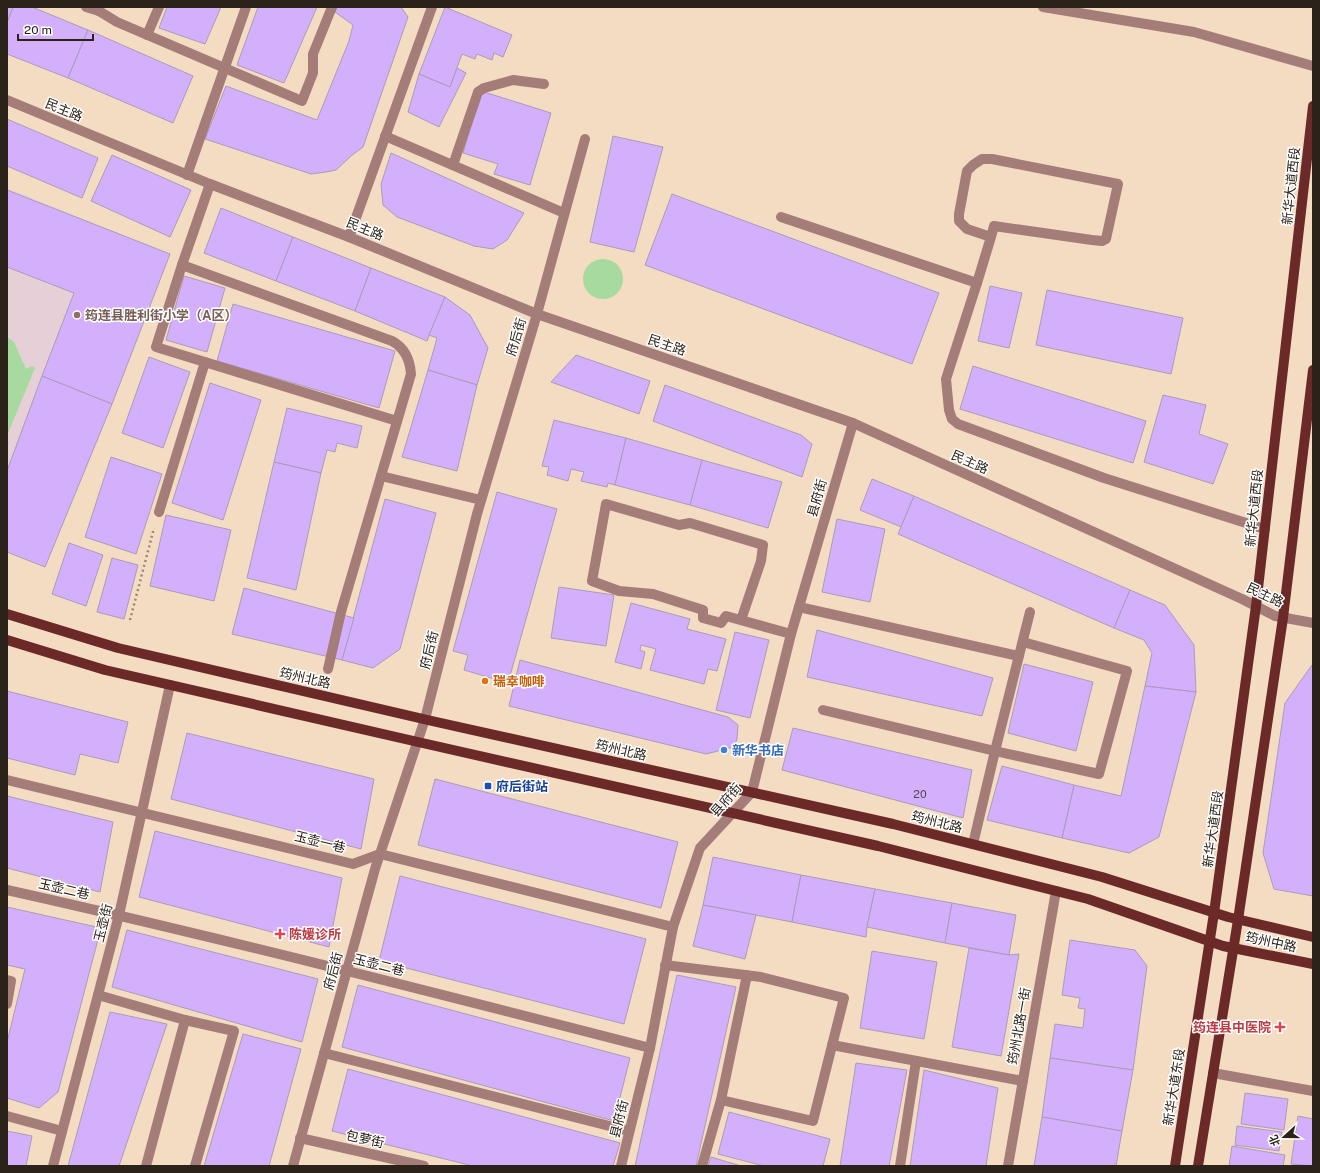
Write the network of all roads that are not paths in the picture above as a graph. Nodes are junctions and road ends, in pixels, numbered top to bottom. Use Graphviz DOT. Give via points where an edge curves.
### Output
graph roads {
  1 [pos="86,7"];
  2 [pos="159,7"];
  3 [pos="246,7"];
  4 [pos="332,7"];
  5 [pos="432,7"];
  6 [pos="1043,7"];
  7 [pos="99,9"];
  8 [pos="147,35"];
  9 [pos="1313,66"];
  10 [pos="225,68"];
  11 [pos="544,84"];
  12 [pos="7,100"];
  13 [pos="1313,106"];
  14 [pos="385,136"];
  15 [pos="585,139"];
  16 [pos="453,165"];
  17 [pos="187,175"];
  18 [pos="210,184"];
  19 [pos="564,213"];
  20 [pos="781,217"];
  21 [pos="349,236"];
  22 [pos="991,237"];
  23 [pos="182,265"];
  24 [pos="977,283"];
  25 [pos="537,314"];
  26 [pos="205,362"];
  27 [pos="1313,370"];
  28 [pos="397,421"];
  29 [pos="853,423"];
  30 [pos="381,476"];
  31 [pos="481,500"];
  32 [pos="158,512"];
  33 [pos="1265,529"];
  34 [pos="1256,606"];
  35 [pos="799,607"];
  36 [pos="1030,612"];
  37 [pos="7,614"];
  38 [pos="1283,618"];
  39 [pos="740,620"];
  40 [pos="1313,623"];
  41 [pos="791,634"];
  42 [pos="7,640"];
  43 [pos="1023,642"];
  44 [pos="1019,656"];
  45 [pos="328,669"];
  46 [pos="170,685"];
  47 [pos="822,710"];
  48 [pos="425,719"];
  49 [pos="418,742"];
  50 [pos="995,751"];
  51 [pos="7,780"];
  52 [pos="752,792"];
  53 [pos="142,812"];
  54 [pos="732,813"];
  55 [pos="973,844"];
  56 [pos="380,854"];
  57 [pos="7,890"];
  58 [pos="1056,891"];
  59 [pos="1214,913"];
  60 [pos="119,915"];
  61 [pos="1233,918"];
  62 [pos="673,927"];
  63 [pos="1313,937"];
  64 [pos="1210,942"];
  65 [pos="1228,947"];
  66 [pos="1313,964"];
  67 [pos="666,965"];
  68 [pos="347,970"];
  69 [pos="747,975"];
  70 [pos="7,980"];
  71 [pos="98,995"];
  72 [pos="7,1004"];
  73 [pos="185,1020"];
  74 [pos="832,1045"];
  75 [pos="650,1048"];
  76 [pos="324,1054"];
  77 [pos="916,1061"];
  78 [pos="1213,1073"];
  79 [pos="1023,1081"];
  80 [pos="1313,1091"];
  81 [pos="721,1100"];
  82 [pos="7,1116"];
  83 [pos="62,1131"];
  84 [pos="629,1131"];
  85 [pos="300,1138"];
  86 [pos="53,1166"];
  87 [pos="146,1166"];
  88 [pos="195,1166"];
  89 [pos="293,1166"];
  90 [pos="424,1166"];
  91 [pos="621,1166"];
  92 [pos="702,1166"];
  93 [pos="900,1166"];
  94 [pos="1008,1166"];
  95 [pos="1175,1166"];
  96 [pos="1198,1166"];
  1 -- 7 [label="street"];
  2 -- 8 [label="street"];
  3 -- 10 [label="street"];
  4 -- 10 [label="street" via="313,54 313,73 302,101"];
  5 -- 14 [label="street"];
  6 -- 9 [label="street" via="1194,32"];
  7 -- 8 [label="street" via="117,22"];
  8 -- 10 [label="street"];
  10 -- 17 [label="street"];
  11 -- 16 [label="street" via="513,80 478,92"];
  12 -- 17 [label="street, 民主路"];
  13 -- 33 [label="main road, 新华大道西段"];
  14 -- 16 [label="street"];
  14 -- 21 [label="street"];
  15 -- 19 [label="street, 府后街"];
  16 -- 19 [label="street"];
  17 -- 18 [label="street, 民主路"];
  18 -- 21 [label="street, 民主路"];
  18 -- 23 [label="street"];
  19 -- 25 [label="street, 府后街"];
  20 -- 24 [label="street"];
  21 -- 25 [label="street, 民主路"];
  22 -- 22 [label="street" via="967,229 959,221 967,171 982,159 1118,184 1106,238 1102,241 994,226"];
  22 -- 24 [label="street"];
  23 -- 26 [label="street" via="156,347"];
  23 -- 28 [label="street" via="400,345 408,359 411,374"];
  24 -- 33 [label="street" via="946,379 947,402 952,419 958,424 1104,478"];
  25 -- 29 [label="street, 民主路"];
  25 -- 31 [label="street, 府后街"];
  26 -- 28 [label="street"];
  26 -- 32 [label="street"];
  27 -- 38 [label="main road"];
  28 -- 30 [label="street"];
  29 -- 34 [label="street, 民主路"];
  29 -- 35 [label="street, 县府街"];
  30 -- 31 [label="street"];
  30 -- 45 [label="street" via="341,612"];
  31 -- 48 [label="street, 府后街"];
  33 -- 34 [label="main road, 新华大道西段"];
  34 -- 38 [label="street, 民主路"];
  34 -- 59 [label="main road, 新华大道西段"];
  35 -- 41 [label="street, 县府街"];
  35 -- 44 [label="street"];
  36 -- 43 [label="street"];
  37 -- 48 [label="main road, 筠州北路" via="118,648"];
  38 -- 40 [label="street, 民主路"];
  38 -- 61 [label="main road"];
  39 -- 39 [label="street" via="726,616 721,623 703,618 703,610 653,594 619,591 592,582 606,504 679,525 690,523 763,545 761,561"];
  39 -- 41 [label="street"];
  41 -- 52 [label="street, 县府街"];
  42 -- 46 [label="main road" via="105,670"];
  43 -- 44 [label="street"];
  43 -- 50 [label="street" via="1127,671 1099,774"];
  44 -- 50 [label="street"];
  46 -- 49 [label="main road"];
  46 -- 53 [label="street, 玉壶街"];
  47 -- 50 [label="street"];
  48 -- 49 [label="street, 府后街"];
  48 -- 52 [label="main road, 筠州北路"];
  49 -- 54 [label="main road"];
  49 -- 56 [label="street, 府后街"];
  50 -- 55 [label="street"];
  51 -- 53 [label="street, 玉壶一巷"];
  52 -- 54 [label="street, 县府街"];
  52 -- 55 [label="main road, 筠州北路"];
  53 -- 56 [label="street, 玉壶一巷" via="352,864"];
  53 -- 60 [label="street, 玉壶街"];
  54 -- 58 [label="main road" via="878,846"];
  54 -- 62 [label="street, 县府街" via="700,848"];
  55 -- 59 [label="main road, 筠州北路" via="1102,877"];
  56 -- 62 [label="street"];
  56 -- 68 [label="street, 府后街"];
  57 -- 60 [label="street, 玉壶二巷"];
  58 -- 64 [label="main road" via="1088,899"];
  58 -- 79 [label="street, 筠州北路一街"];
  59 -- 61 [label="main road, 筠州北路"];
  59 -- 64 [label="main road, 新华大道西段"];
  60 -- 68 [label="street, 玉壶二巷"];
  60 -- 71 [label="street, 玉壶街"];
  61 -- 63 [label="main road, 筠州中路"];
  61 -- 65 [label="main road"];
  62 -- 67 [label="street, 县府街"];
  64 -- 65 [label="main road"];
  64 -- 95 [label="main road, 新华大道东段"];
  65 -- 66 [label="main road, 筠州中路"];
  65 -- 78 [label="main road"];
  67 -- 69 [label="street"];
  67 -- 75 [label="street, 县府街"];
  68 -- 75 [label="street, 玉壶二巷"];
  68 -- 76 [label="street, 府后街"];
  69 -- 74 [label="street" via="844,998"];
  69 -- 81 [label="street"];
  70 -- 72 [label="street" via="11,981"];
  71 -- 73 [label="street"];
  71 -- 83 [label="street, 玉壶街"];
  73 -- 87 [label="street"];
  73 -- 88 [label="street" via="234,1031"];
  74 -- 77 [label="street"];
  74 -- 81 [label="street" via="813,1121"];
  75 -- 84 [label="street, 县府街"];
  76 -- 84 [label="street"];
  76 -- 85 [label="street, 府后街"];
  77 -- 79 [label="street"];
  77 -- 93 [label="street"];
  78 -- 80 [label="street"];
  78 -- 96 [label="main road"];
  79 -- 94 [label="street, 筠州北路一街"];
  81 -- 92 [label="street"];
  82 -- 83 [label="street"];
  83 -- 86 [label="street, 玉壶街"];
  84 -- 91 [label="street, 县府街"];
  85 -- 89 [label="street, 府后街"];
  85 -- 90 [label="street, 包萝街"];
}
